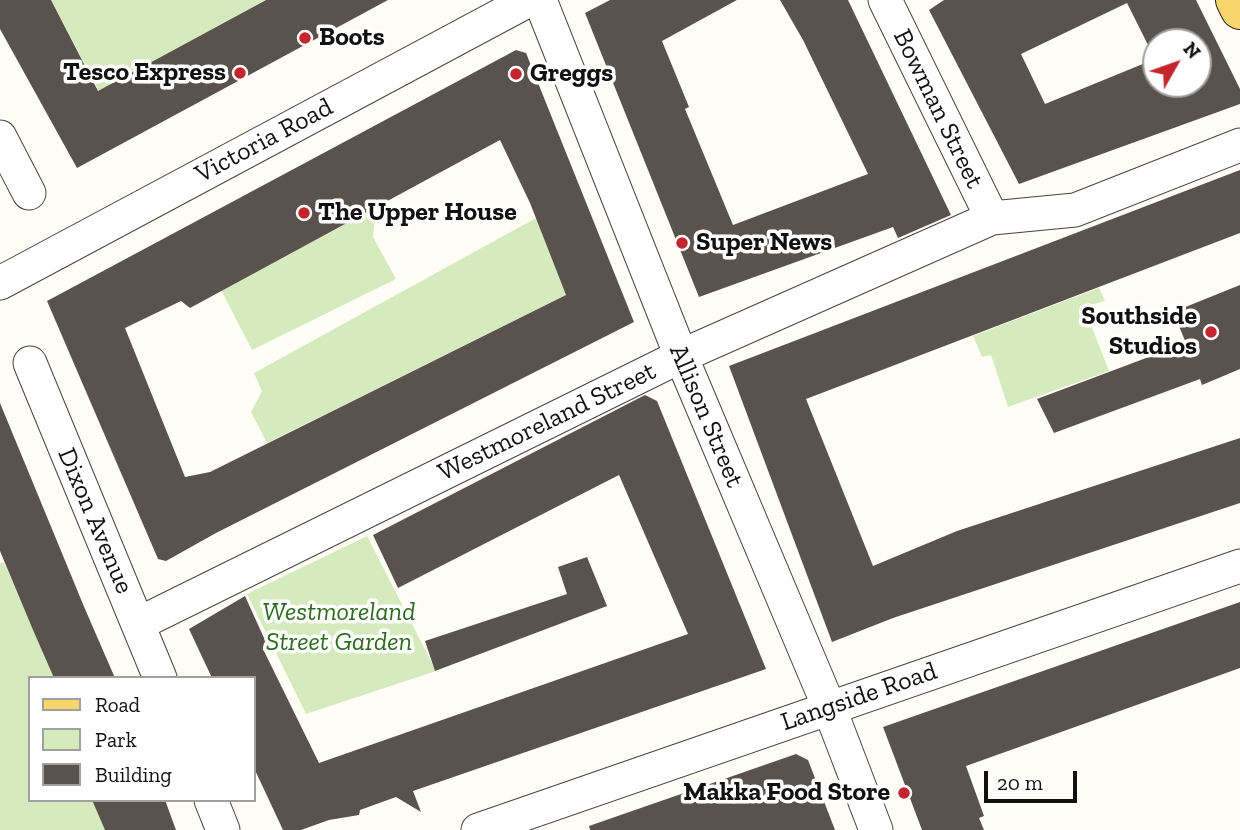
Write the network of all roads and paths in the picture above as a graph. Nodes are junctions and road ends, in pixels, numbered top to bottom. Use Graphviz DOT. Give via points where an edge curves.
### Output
graph roads {
  1 [pos="529,0"];
  2 [pos="540,0"];
  3 [pos="885,0"];
  4 [pos="1236,0"];
  5 [pos="1240,10"];
  6 [pos="0,137"];
  7 [pos="1240,145"];
  8 [pos="29,192"];
  9 [pos="992,218"];
  10 [pos="0,283"];
  11 [pos="681,356"];
  12 [pos="30,363"];
  13 [pos="1240,566"];
  14 [pos="138,624"];
  15 [pos="159,676"];
  16 [pos="829,707"];
  17 [pos="212,802"];
  18 [pos="223,830"];
  19 [pos="478,830"];
  20 [pos="876,830"];
  1 -- 10 [label="street, Victoria Road"];
  2 -- 11 [label="street, Allison Street"];
  3 -- 9 [label="street, Bowman Street"];
  4 -- 5 [label="main road"];
  6 -- 8 [label="street"];
  7 -- 9 [label="street, Westmoreland Street" via="1075,210"];
  9 -- 11 [label="street, Westmoreland Street"];
  11 -- 14 [label="street, Westmoreland Street"];
  11 -- 16 [label="street, Allison Street"];
  12 -- 14 [label="street, Dixon Avenue"];
  13 -- 16 [label="street, Langside Road"];
  14 -- 15 [label="street, Dixon Avenue"];
  16 -- 19 [label="street, Langside Road"];
  16 -- 20 [label="street, Allison Street"];
  17 -- 18 [label="street"];
}
